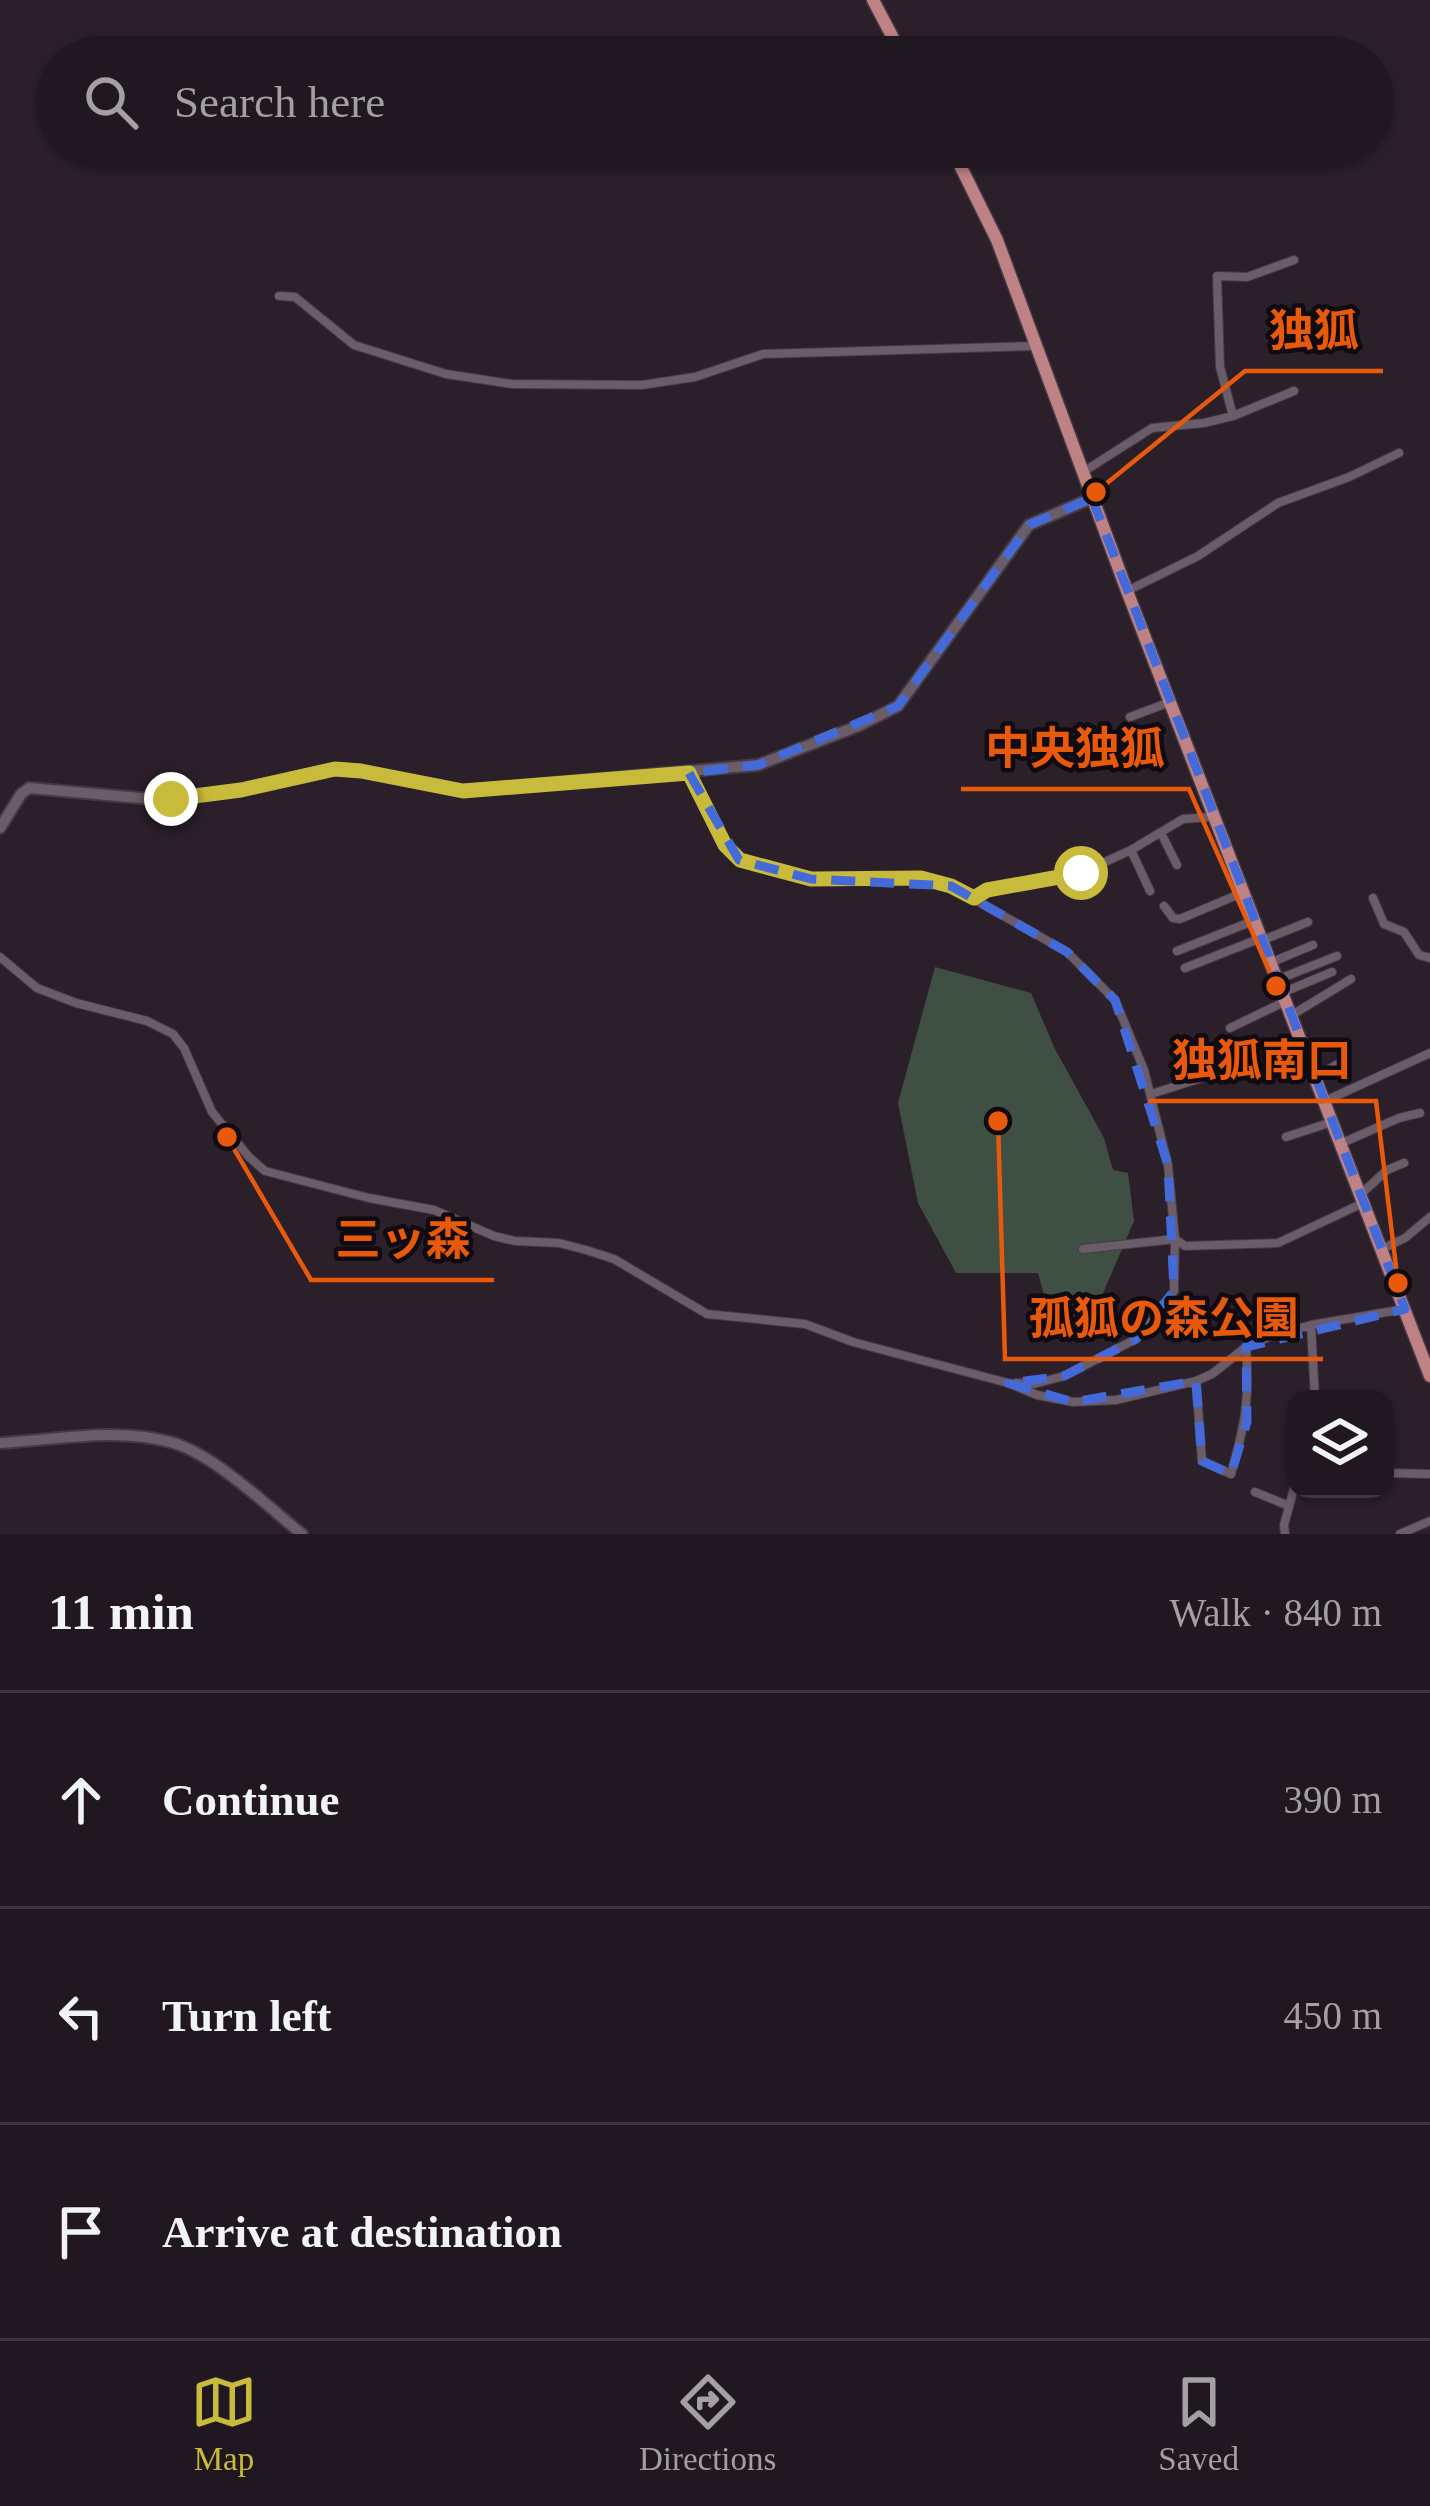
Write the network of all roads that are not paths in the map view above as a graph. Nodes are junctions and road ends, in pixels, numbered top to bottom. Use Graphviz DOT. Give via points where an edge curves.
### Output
graph roads {
  1 [pos="873,0"];
  2 [pos="892,36"];
  3 [pos="962,168"];
  4 [pos="1294,260"];
  5 [pos="279,296"];
  6 [pos="1036,346"];
  7 [pos="1294,391"];
  8 [pos="1233,416"];
  9 [pos="1399,453"];
  10 [pos="1083,472"];
  11 [pos="1092,498"];
  12 [pos="1127,592"];
  13 [pos="1170,703"];
  14 [pos="1130,717"];
  15 [pos="689,773"];
  16 [pos="1214,817"];
  17 [pos="0,828"];
  18 [pos="1161,833"];
  19 [pos="1131,850"];
  20 [pos="1177,865"];
  21 [pos="1150,891"];
  22 [pos="1244,892"];
  23 [pos="974,898"];
  24 [pos="1373,898"];
  25 [pos="1165,906"];
  26 [pos="1255,921"];
  27 [pos="1307,922"];
  28 [pos="1263,939"];
  29 [pos="1312,945"];
  30 [pos="1177,951"];
  31 [pos="1337,956"];
  32 [pos="0,958"];
  33 [pos="1430,958"];
  34 [pos="1272,962"];
  35 [pos="1185,968"];
  36 [pos="1331,972"];
  37 [pos="1352,979"];
  38 [pos="1285,997"];
  39 [pos="1230,1028"];
  40 [pos="1430,1052"];
  41 [pos="1308,1057"];
  42 [pos="1341,1062"];
  43 [pos="1316,1077"];
  44 [pos="1151,1094"];
  45 [pos="1325,1101"];
  46 [pos="1420,1113"];
  47 [pos="1334,1122"];
  48 [pos="1286,1137"];
  49 [pos="1342,1143"];
  50 [pos="1404,1163"];
  51 [pos="1363,1198"];
  52 [pos="1430,1217"];
  53 [pos="1175,1239"];
  54 [pos="1083,1249"];
  55 [pos="1382,1249"];
  56 [pos="1405,1309"];
  57 [pos="1311,1324"];
  58 [pos="1246,1347"];
  59 [pos="1430,1376"];
  60 [pos="1196,1381"];
  61 [pos="1008,1383"];
  62 [pos="1315,1390"];
  63 [pos="0,1443"];
  64 [pos="1394,1473"];
  65 [pos="1430,1474"];
  66 [pos="1255,1492"];
  67 [pos="1291,1498"];
  68 [pos="1288,1506"];
  69 [pos="1430,1520"];
  70 [pos="302,1534"];
  71 [pos="1285,1534"];
  72 [pos="1400,1534"];
  1 -- 2 [label="main road"];
  3 -- 6 [label="main road"];
  4 -- 8 [label="street" via="1247,277 1216,277 1220,367"];
  5 -- 6 [label="street" via="295,297 354,345 446,374 512,384 642,385 763,354"];
  6 -- 10 [label="main road"];
  7 -- 8 [label="street"];
  8 -- 10 [label="street" via="1152,428"];
  9 -- 12 [label="street" via="1278,503"];
  10 -- 11 [label="main road"];
  11 -- 12 [label="main road"];
  11 -- 15 [label="street" via="1029,525 898,706 758,765"];
  12 -- 13 [label="main road"];
  13 -- 14 [label="street"];
  13 -- 16 [label="main road"];
  15 -- 17 [label="street" via="463,791 335,769 163,800 29,788"];
  15 -- 23 [label="street" via="740,860 811,879 921,878"];
  16 -- 18 [label="street" via="1183,819"];
  16 -- 22 [label="main road"];
  18 -- 19 [label="street"];
  18 -- 20 [label="street"];
  19 -- 21 [label="street"];
  19 -- 23 [label="street" via="1081,873"];
  22 -- 25 [label="street" via="1180,919"];
  22 -- 26 [label="main road"];
  23 -- 44 [label="street" via="1067,952 1115,1000"];
  24 -- 33 [label="street" via="1384,924"];
  26 -- 28 [label="main road"];
  26 -- 30 [label="street"];
  27 -- 28 [label="street"];
  28 -- 34 [label="main road"];
  28 -- 35 [label="street"];
  29 -- 34 [label="street"];
  31 -- 38 [label="street"];
  32 -- 61 [label="street" via="37,988 173,1034 212,1112 265,1171 434,1210 494,1237 614,1259 707,1314 805,1324"];
  34 -- 38 [label="main road"];
  36 -- 38 [label="street"];
  37 -- 38 [label="street"];
  38 -- 39 [label="street"];
  38 -- 41 [label="main road"];
  40 -- 45 [label="street"];
  41 -- 43 [label="main road"];
  41 -- 44 [label="street" via="1249,1063"];
  42 -- 43 [label="street"];
  43 -- 45 [label="main road"];
  44 -- 53 [label="street"];
  45 -- 47 [label="main road"];
  46 -- 49 [label="street"];
  47 -- 48 [label="street"];
  47 -- 49 [label="main road"];
  49 -- 51 [label="main road"];
  50 -- 51 [label="street"];
  51 -- 53 [label="street" via="1278,1244 1186,1246"];
  51 -- 55 [label="main road"];
  52 -- 55 [label="street"];
  53 -- 54 [label="street"];
  53 -- 61 [label="street" via="1174,1291 1136,1339 1064,1376"];
  55 -- 56 [label="main road"];
  56 -- 57 [label="street"];
  56 -- 59 [label="main road"];
  57 -- 58 [label="street"];
  57 -- 62 [label="street"];
  58 -- 60 [label="street"];
  58 -- 60 [label="street" via="1246,1422 1231,1474 1202,1461"];
  60 -- 61 [label="street" via="1073,1402"];
  63 -- 70 [label="street" via="116,1435 172,1442 238,1481"];
  64 -- 65 [label="street"];
  66 -- 68 [label="street"];
  67 -- 68 [label="street"];
  68 -- 71 [label="street"];
  69 -- 72 [label="street"];
}
